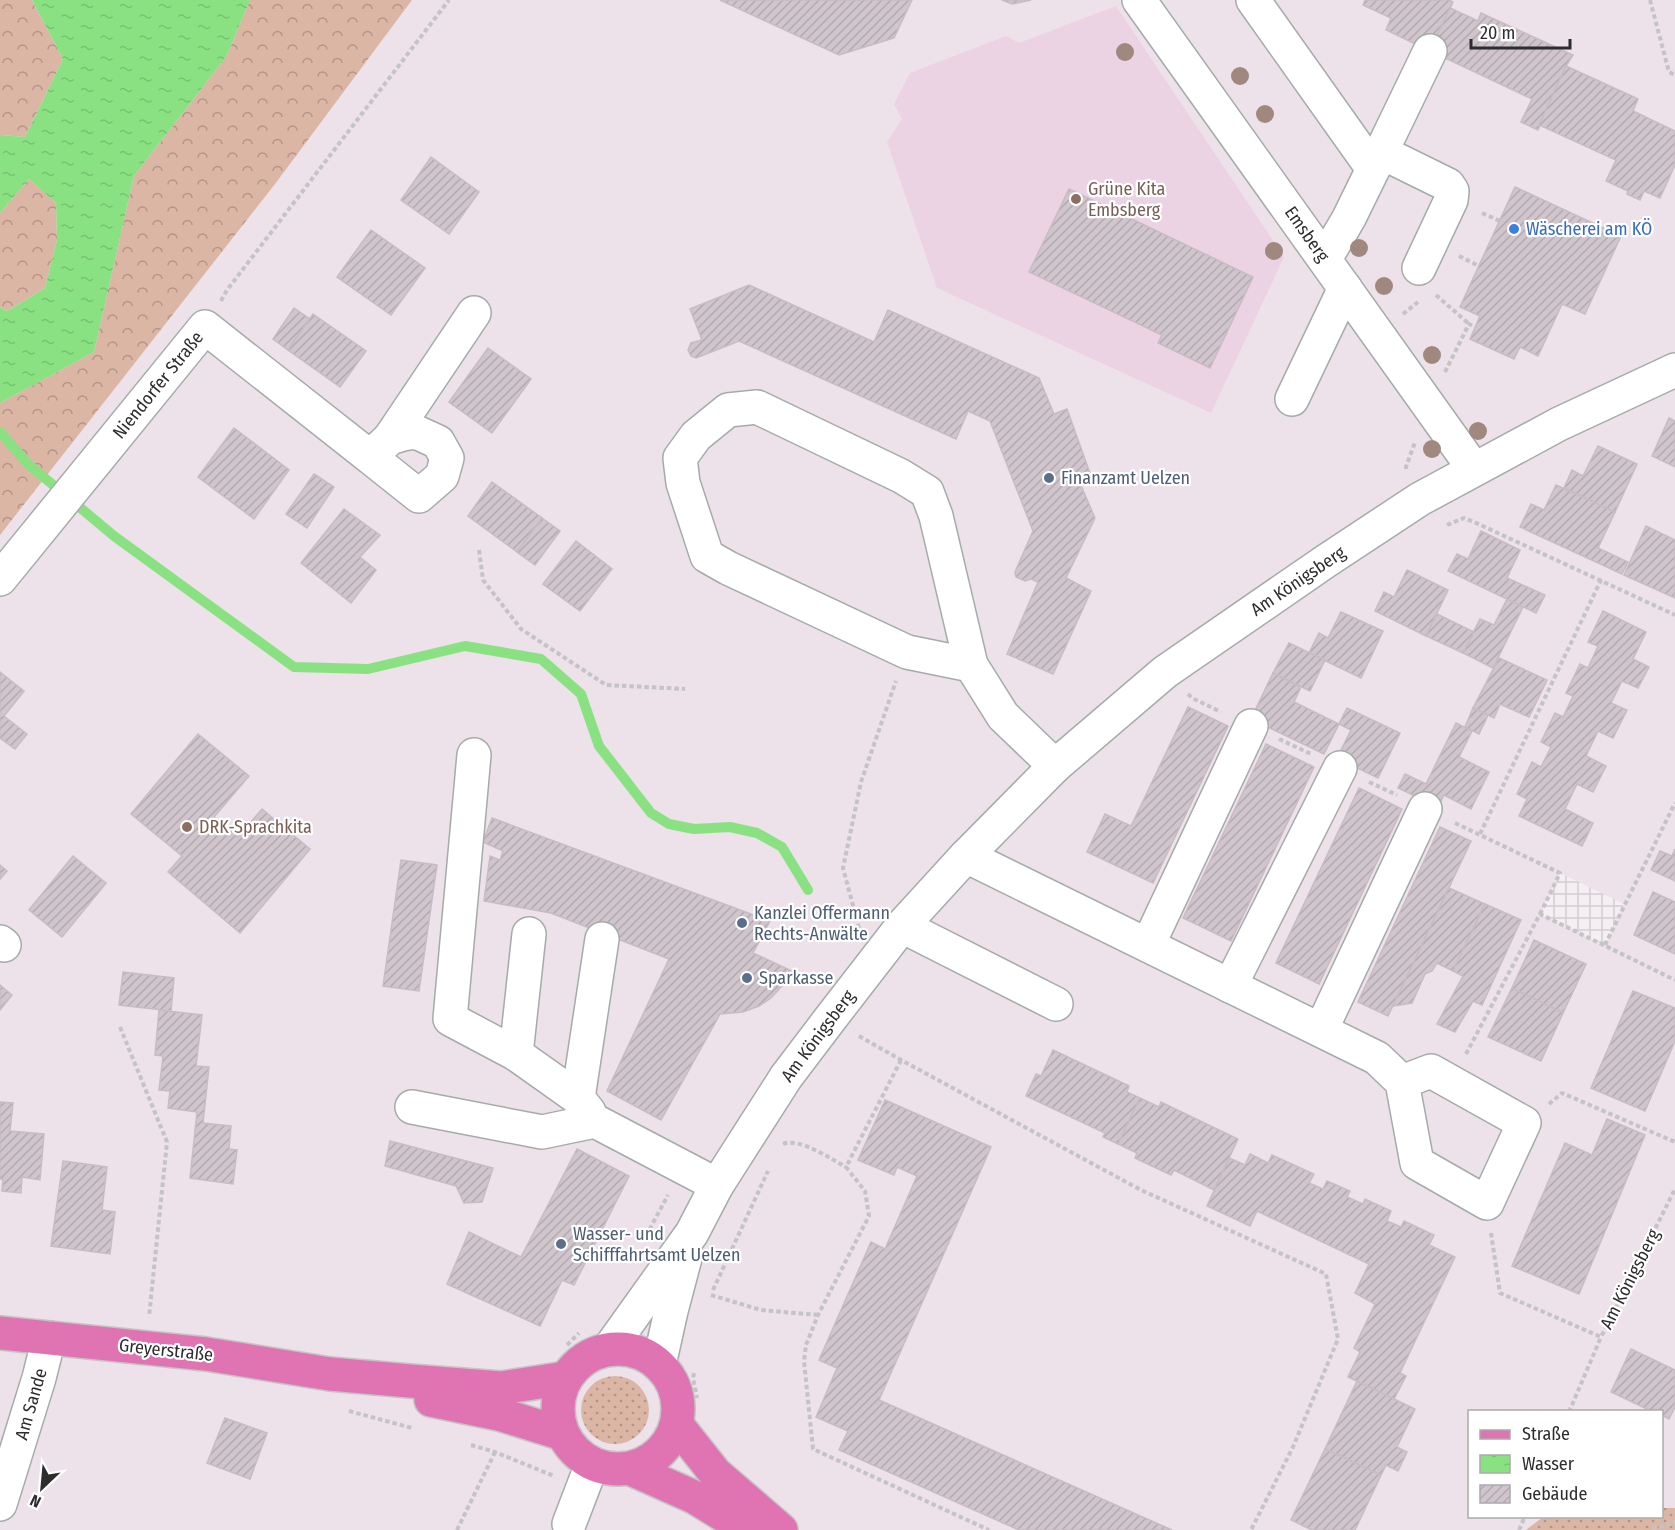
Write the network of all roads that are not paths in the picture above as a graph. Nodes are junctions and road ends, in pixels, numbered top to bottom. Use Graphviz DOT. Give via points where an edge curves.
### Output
graph roads {
  1 [pos="1139,0"];
  2 [pos="1253,0"];
  3 [pos="1430,51"];
  4 [pos="1377,161"];
  5 [pos="1324,259"];
  6 [pos="1426,280"];
  7 [pos="1345,288"];
  8 [pos="474,313"];
  9 [pos="1675,370"];
  10 [pos="1292,399"];
  11 [pos="1474,469"];
  12 [pos="0,579"];
  13 [pos="971,665"];
  14 [pos="1251,726"];
  15 [pos="474,755"];
  16 [pos="1055,766"];
  17 [pos="1340,768"];
  18 [pos="1425,809"];
  19 [pos="966,856"];
  20 [pos="902,926"];
  21 [pos="529,934"];
  22 [pos="602,939"];
  23 [pos="1148,945"];
  24 [pos="1230,986"];
  25 [pos="1056,1004"];
  26 [pos="1321,1030"];
  27 [pos="516,1054"];
  28 [pos="1402,1082"];
  29 [pos="412,1107"];
  30 [pos="587,1109"];
  31 [pos="717,1185"];
  32 [pos="692,1233"];
  33 [pos="0,1333"];
  34 [pos="49,1338"];
  35 [pos="609,1349"];
  36 [pos="565,1363"];
  37 [pos="659,1365"];
  38 [pos="330,1374"];
  39 [pos="677,1425"];
  40 [pos="563,1434"];
  41 [pos="592,1464"];
  42 [pos="631,1468"];
  43 [pos="0,1504"];
  44 [pos="569,1524"];
  45 [pos="748,1530"];
  46 [pos="781,1530"];
  1 -- 5 [label="street, Emsberg"];
  2 -- 4 [label="street"];
  3 -- 4 [label="street"];
  4 -- 5 [label="street"];
  4 -- 6 [label="street" via="1448,185 1452,191"];
  5 -- 7 [label="street, Emsberg"];
  7 -- 10 [label="street"];
  7 -- 11 [label="street, Emsberg"];
  8 -- 12 [label="street, Niendorfer Straße" via="380,448 205,327"];
  9 -- 11 [label="street, Am Königsberg"];
  11 -- 16 [label="street, Am Königsberg" via="1420,499 1165,672"];
  13 -- 13 [label="street" via="907,652 707,556 683,483 680,458 696,436 728,410 757,407 927,492"];
  13 -- 16 [label="street" via="1003,716"];
  14 -- 23 [label="street"];
  15 -- 27 [label="street" via="450,1019"];
  16 -- 19 [label="street, Am Königsberg"];
  17 -- 24 [label="street"];
  18 -- 26 [label="street"];
  19 -- 20 [label="street, Am Königsberg"];
  19 -- 23 [label="street"];
  20 -- 25 [label="street"];
  20 -- 31 [label="street, Am Königsberg" via="786,1077"];
  21 -- 27 [label="street"];
  22 -- 30 [label="street"];
  23 -- 24 [label="street"];
  24 -- 26 [label="street"];
  26 -- 28 [label="street" via="1377,1058"];
  27 -- 30 [label="street"];
  28 -- 28 [label="street" via="1431,1071 1524,1123 1487,1203 1417,1163"];
  29 -- 30 [label="street" via="542,1132"];
  30 -- 31 [label="street"];
  31 -- 32 [label="street, Am Königsberg"];
  32 -- 35 [label="street, Am Königsberg"];
  32 -- 37 [label="street, Am Königsberg"];
  33 -- 34 [label="main road, Greyerstraße"];
  34 -- 38 [label="main road, Greyerstraße" via="206,1354"];
  34 -- 43 [label="street, Am Sande"];
  35 -- 36 [label="main road"];
  35 -- 37 [label="main road" via="627,1349"];
  36 -- 38 [label="main road, Greyerstraße" via="501,1388"];
  36 -- 40 [label="main road" via="558,1415"];
  37 -- 39 [label="main road" via="672,1382 678,1403"];
  38 -- 40 [label="main road, Greyerstraße" via="499,1414"];
  39 -- 42 [label="main road" via="668,1444 652,1460"];
  39 -- 46 [label="main road" via="715,1473"];
  40 -- 41 [label="main road" via="575,1452"];
  41 -- 42 [label="main road"];
  41 -- 44 [label="street"];
  42 -- 45 [label="main road" via="694,1497"];
}
